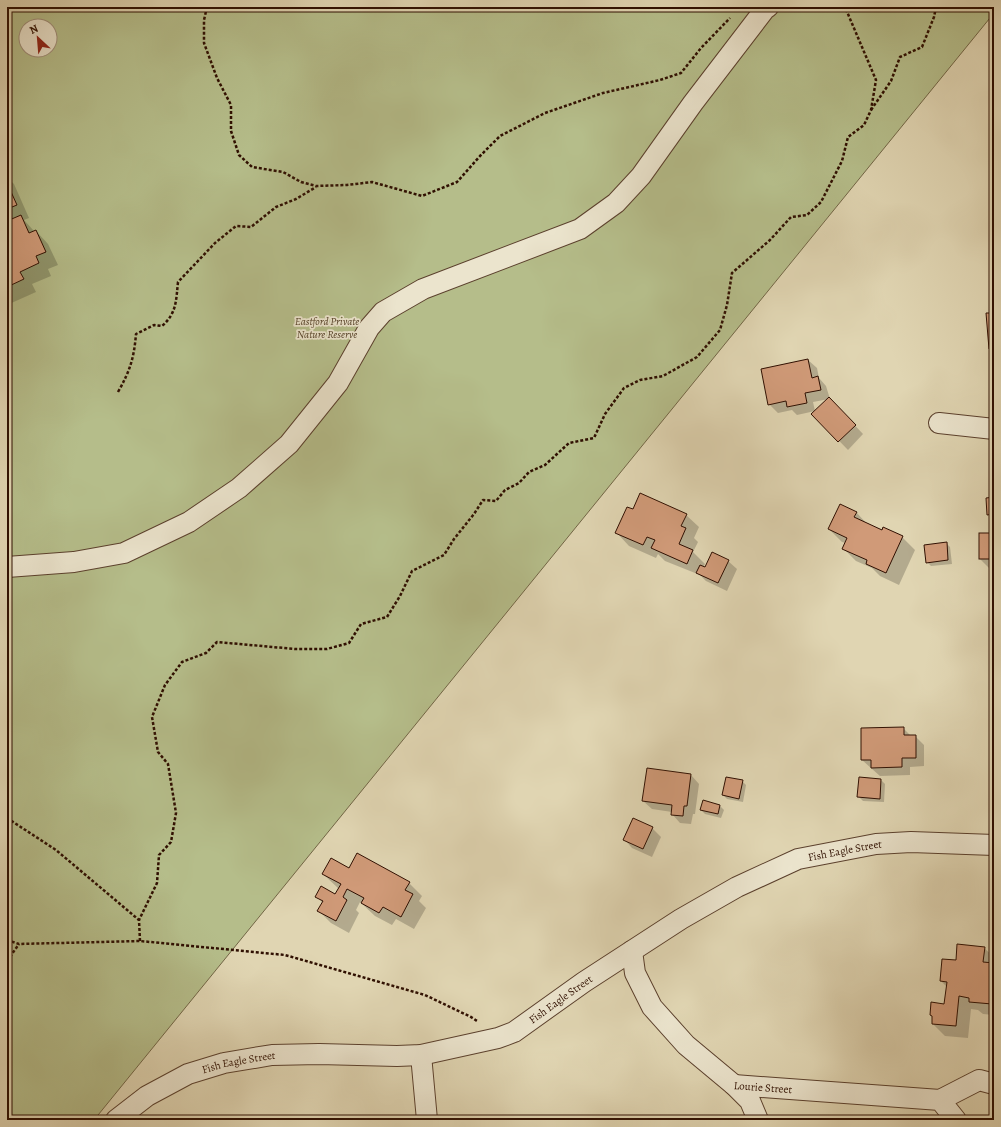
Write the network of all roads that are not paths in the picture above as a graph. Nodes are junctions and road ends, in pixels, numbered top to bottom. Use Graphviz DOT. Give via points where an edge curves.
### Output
graph roads {
  1 [pos="768,7"];
  2 [pos="939,423"];
  3 [pos="994,429"];
  4 [pos="7,568"];
  5 [pos="994,845"];
  6 [pos="632,951"];
  7 [pos="420,1055"];
  8 [pos="994,1084"];
  9 [pos="734,1085"];
  10 [pos="940,1100"];
  11 [pos="750,1111"];
  12 [pos="116,1120"];
  13 [pos="427,1120"];
  14 [pos="758,1120"];
  15 [pos="956,1120"];
  1 -- 4 [label="street" via="693,103 641,176 616,203 580,229 423,289 383,312 369,328 338,383 289,444 239,488 189,522 124,553 74,562"];
  2 -- 3 [label="street"];
  5 -- 6 [label="street, Fish Eagle Street" via="911,842 876,844 798,859 738,887 681,919"];
  6 -- 7 [label="street, Fish Eagle Street" via="514,1032 498,1038"];
  6 -- 9 [label="street, Lourie Street" via="635,973 652,1006 686,1045"];
  7 -- 12 [label="street, Fish Eagle Street" via="272,1055 224,1063 188,1074 147,1096"];
  7 -- 13 [label="street"];
  8 -- 10 [label="street" via="980,1080"];
  9 -- 10 [label="street, Lourie Street"];
  9 -- 11 [label="street"];
  10 -- 15 [label="street"];
  11 -- 14 [label="street"];
}
